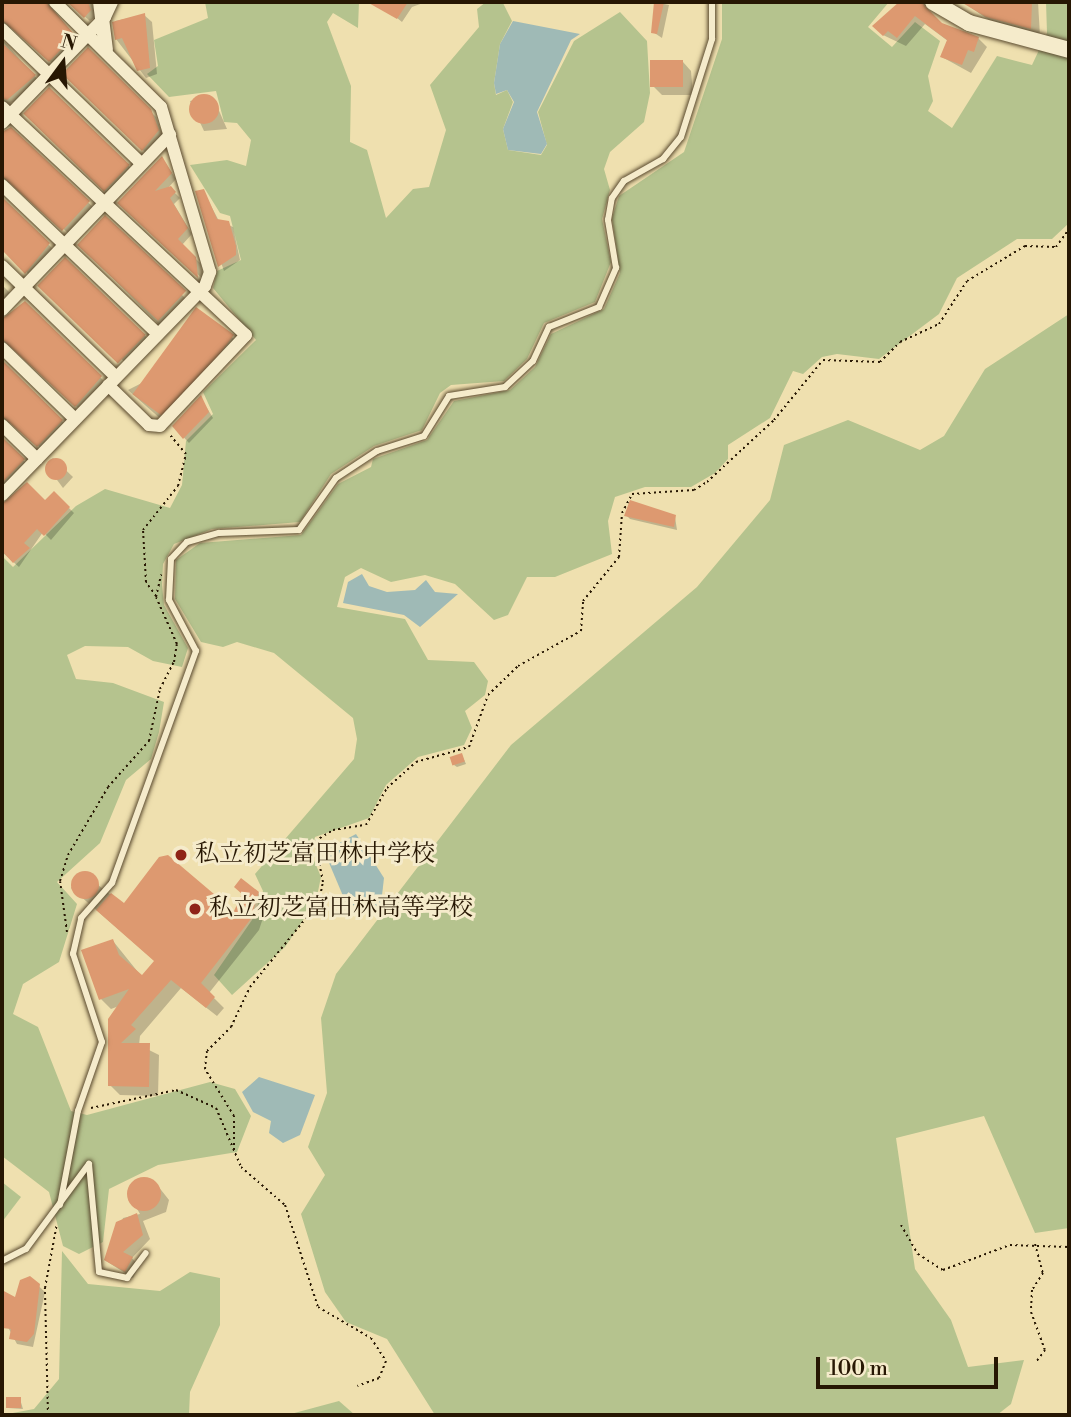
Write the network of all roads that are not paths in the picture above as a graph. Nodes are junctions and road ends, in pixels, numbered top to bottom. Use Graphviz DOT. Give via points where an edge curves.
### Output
graph roads {
  1 [pos="55,2"];
  2 [pos="100,2"];
  3 [pos="112,2"];
  4 [pos="712,2"];
  5 [pos="933,2"];
  6 [pos="102,20"];
  7 [pos="2,29"];
  8 [pos="89,33"];
  9 [pos="106,50"];
  10 [pos="1069,50"];
  11 [pos="48,74"];
  12 [pos="4,115"];
  13 [pos="170,135"];
  14 [pos="142,164"];
  15 [pos="2,184"];
  16 [pos="103,204"];
  17 [pos="65,245"];
  18 [pos="2,266"];
  19 [pos="24,287"];
  20 [pos="196,294"];
  21 [pos="2,310"];
  22 [pos="157,333"];
  23 [pos="2,348"];
  24 [pos="112,381"];
  25 [pos="75,419"];
  26 [pos="2,425"];
  27 [pos="37,458"];
  28 [pos="2,495"];
  29 [pos="60,1205"];
  30 [pos="146,1253"];
  31 [pos="2,1261"];
  1 -- 8 [label="street"];
  2 -- 6 [label="street"];
  3 -- 6 [label="street"];
  4 -- 29 [label="lane" via="712,39 681,137 663,159 624,181 612,198 608,220 616,268 599,307 549,327 533,361 505,387 449,396 425,436 376,451 331,482 299,530 201,537 177,550 169,571 169,600 197,651 112,883 82,918 73,954 102,1042 78,1111"];
  5 -- 10 [label="main road" via="969,23"];
  6 -- 8 [label="street"];
  6 -- 9 [label="street"];
  7 -- 11 [label="street"];
  8 -- 9 [label="street"];
  8 -- 11 [label="street"];
  9 -- 13 [label="street" via="155,98"];
  11 -- 12 [label="street"];
  11 -- 14 [label="street"];
  12 -- 16 [label="street"];
  13 -- 14 [label="street"];
  13 -- 20 [label="street" via="210,272"];
  14 -- 16 [label="street"];
  15 -- 17 [label="street"];
  16 -- 17 [label="street"];
  16 -- 20 [label="street"];
  17 -- 19 [label="street"];
  17 -- 22 [label="street"];
  18 -- 19 [label="street"];
  19 -- 21 [label="street"];
  19 -- 24 [label="street"];
  20 -- 22 [label="street"];
  20 -- 24 [label="street" via="246,335 160,426 149,425"];
  22 -- 24 [label="street"];
  23 -- 25 [label="street"];
  24 -- 25 [label="street"];
  25 -- 27 [label="street"];
  26 -- 27 [label="street"];
  27 -- 28 [label="street"];
  29 -- 30 [label="lane" via="89,1164 99,1272 127,1278"];
  29 -- 31 [label="lane" via="26,1249"];
}
